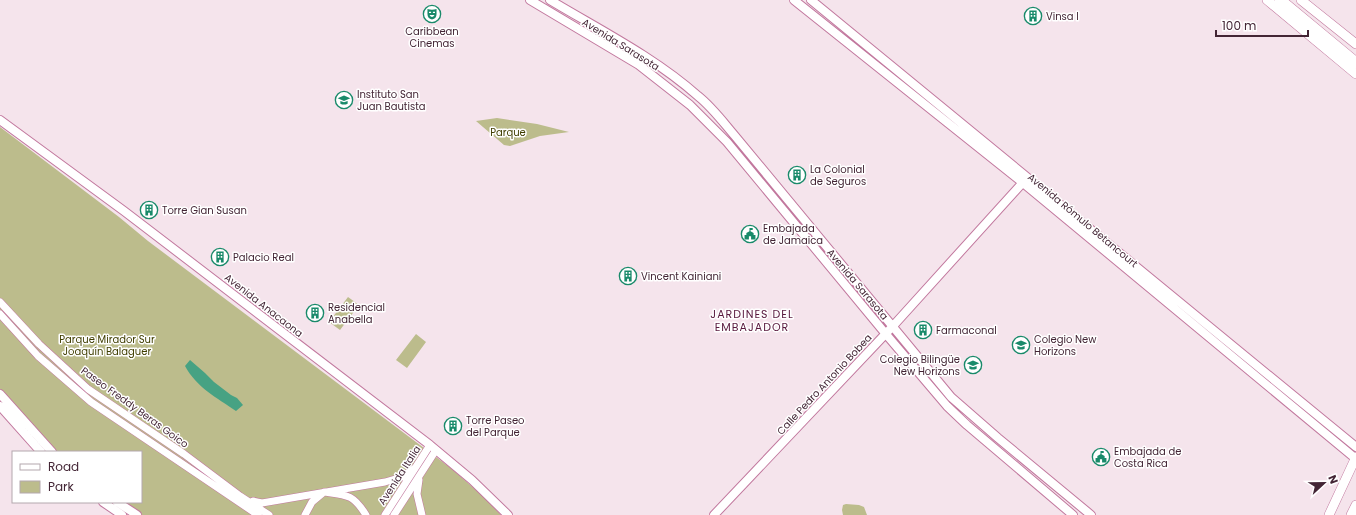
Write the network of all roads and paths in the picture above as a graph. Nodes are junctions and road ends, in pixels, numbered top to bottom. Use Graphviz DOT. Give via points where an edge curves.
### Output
graph roads {
  1 [pos="530,0"];
  2 [pos="550,0"];
  3 [pos="794,0"];
  4 [pos="811,0"];
  5 [pos="1267,0"];
  6 [pos="1280,0"];
  7 [pos="1289,0"];
  8 [pos="1301,0"];
  9 [pos="1356,44"];
  10 [pos="1356,56"];
  11 [pos="1356,63"];
  12 [pos="1356,74"];
  13 [pos="0,120"];
  14 [pos="1025,180"];
  15 [pos="0,302"];
  16 [pos="0,314"];
  17 [pos="893,326"];
  18 [pos="885,333"];
  19 [pos="0,394"];
  20 [pos="0,406"];
  21 [pos="1356,447"];
  22 [pos="433,448"];
  23 [pos="40,451"];
  24 [pos="51,451"];
  25 [pos="1356,458"];
  26 [pos="418,470"];
  27 [pos="324,492"];
  28 [pos="246,500"];
  29 [pos="104,503"];
  30 [pos="119,503"];
  31 [pos="1356,505"];
  32 [pos="122,515"];
  33 [pos="137,515"];
  34 [pos="258,515"];
  35 [pos="269,515"];
  36 [pos="305,515"];
  37 [pos="366,515"];
  38 [pos="385,515"];
  39 [pos="394,515"];
  40 [pos="422,515"];
  41 [pos="508,515"];
  42 [pos="714,515"];
  43 [pos="1073,515"];
  44 [pos="1091,515"];
  45 [pos="1329,515"];
  46 [pos="1351,515"];
  1 -- 18 [label="main road, Avenida Sarasota" via="639,65 690,105 727,142"];
  2 -- 17 [label="main road, Avenida Sarasota" via="643,56 698,96 736,136"];
  3 -- 14 [label="main road, Avenida Rómulo Betancourt"];
  4 -- 14 [label="main road, Avenida Rómulo Betancourt"];
  5 -- 12 [label="main road"];
  6 -- 11 [label="highway"];
  7 -- 10 [label="highway"];
  8 -- 9 [label="main road"];
  13 -- 22 [label="main road, Avenida Anacaona" via="124,211"];
  14 -- 17 [label="main road, Calle Pedro Antonio Bobea"];
  14 -- 21 [label="main road, Avenida Rómulo Betancourt"];
  14 -- 25 [label="main road, Avenida Rómulo Betancourt"];
  15 -- 28 [label="street, Paseo Freddy Beras Goico" via="39,344 88,389"];
  16 -- 34 [label="street, Paseo Freddy Beras Goico" via="38,356 91,402"];
  17 -- 18 [label="main road, Calle Pedro Antonio Bobea"];
  17 -- 44 [label="main road, Avenida Sarasota" via="951,397"];
  18 -- 42 [label="main road, Calle Pedro Antonio Bobea"];
  18 -- 43 [label="main road, Avenida Sarasota" via="966,425"];
  19 -- 24 [label="main road"];
  20 -- 23 [label="main road"];
  22 -- 26 [label="street, Avenida Italia"];
  22 -- 41 [label="main road, Avenida Anacaona" via="472,480"];
  25 -- 45 [label="main road"];
  26 -- 27 [label="street" via="395,479"];
  26 -- 38 [label="street, Avenida Italia"];
  26 -- 39 [label="street, Avenida Italia"];
  26 -- 40 [label="street" via="417,494"];
  27 -- 28 [label="street" via="262,503"];
  27 -- 36 [label="street" via="312,502"];
  27 -- 37 [label="street" via="347,495 355,500"];
  28 -- 35 [label="street, Paseo Freddy Beras Goico"];
  29 -- 32 [label="main road"];
  30 -- 33 [label="main road"];
  31 -- 46 [label="main road"];
}
